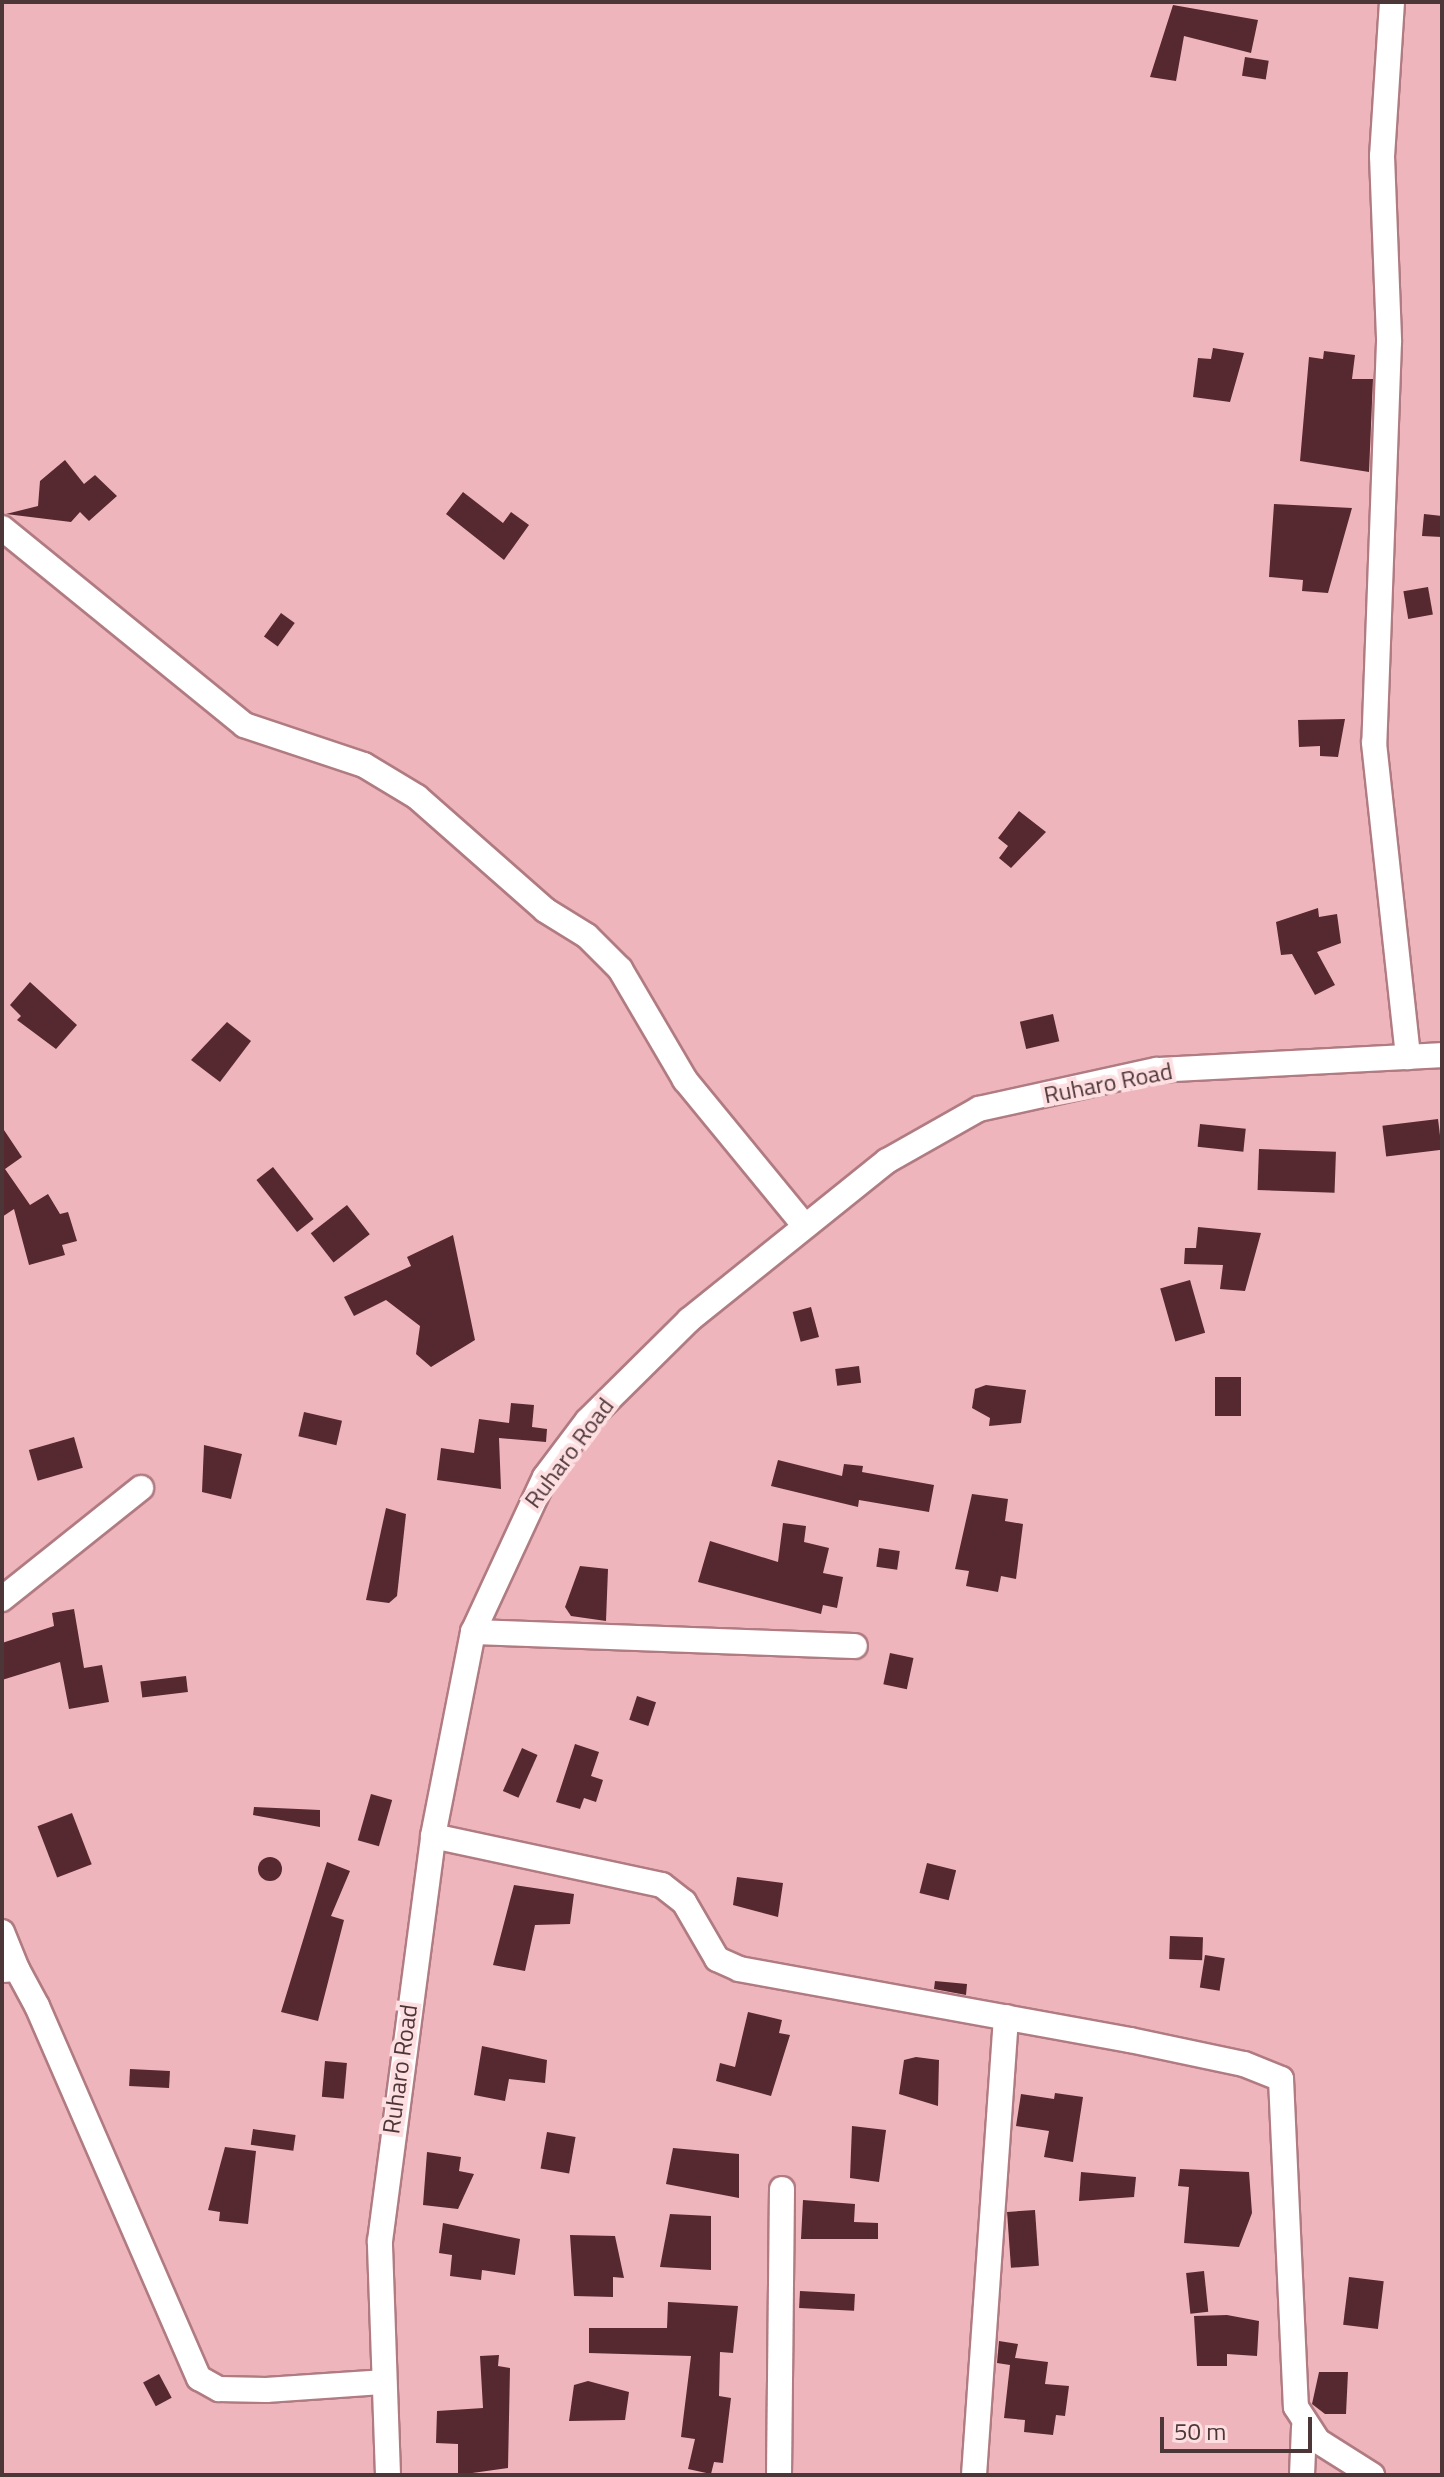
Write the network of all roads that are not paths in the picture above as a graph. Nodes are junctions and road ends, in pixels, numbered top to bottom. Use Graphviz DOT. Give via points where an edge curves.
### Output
graph roads {
  1 [pos="1392,2"];
  2 [pos="2,528"];
  3 [pos="1442,1055"];
  4 [pos="1408,1057"];
  5 [pos="804,1225"];
  6 [pos="141,1488"];
  7 [pos="2,1599"];
  8 [pos="473,1632"];
  9 [pos="855,1646"];
  10 [pos="433,1836"];
  11 [pos="2,1932"];
  12 [pos="10,1969"];
  13 [pos="1006,2017"];
  14 [pos="782,2189"];
  15 [pos="382,2382"];
  16 [pos="1304,2427"];
  17 [pos="388,2475"];
  18 [pos="779,2475"];
  19 [pos="974,2475"];
  20 [pos="1302,2475"];
  21 [pos="1372,2475"];
  1 -- 4 [label="street" via="1382,156 1389,342 1374,743"];
  2 -- 5 [label="street" via="244,725 364,765 417,797 545,910 587,936 620,969 685,1080"];
  3 -- 4 [label="street, Ruharo Road"];
  4 -- 5 [label="street, Ruharo Road" via="1157,1070 979,1109 887,1161"];
  5 -- 8 [label="street, Ruharo Road" via="689,1320 588,1420 517,1525"];
  6 -- 7 [label="street"];
  8 -- 9 [label="street"];
  8 -- 10 [label="street, Ruharo Road"];
  10 -- 13 [label="street" via="662,1885 684,1902 723,1964"];
  10 -- 15 [label="street, Ruharo Road" via="380,2241"];
  11 -- 12 [label="street"];
  12 -- 15 [label="street" via="199,2378 219,2389"];
  13 -- 16 [label="street" via="1244,2064 1281,2079 1294,2386"];
  13 -- 19 [label="street"];
  14 -- 18 [label="street"];
  15 -- 17 [label="street, Ruharo Road"];
  16 -- 20 [label="street"];
  16 -- 21 [label="street"];
}
